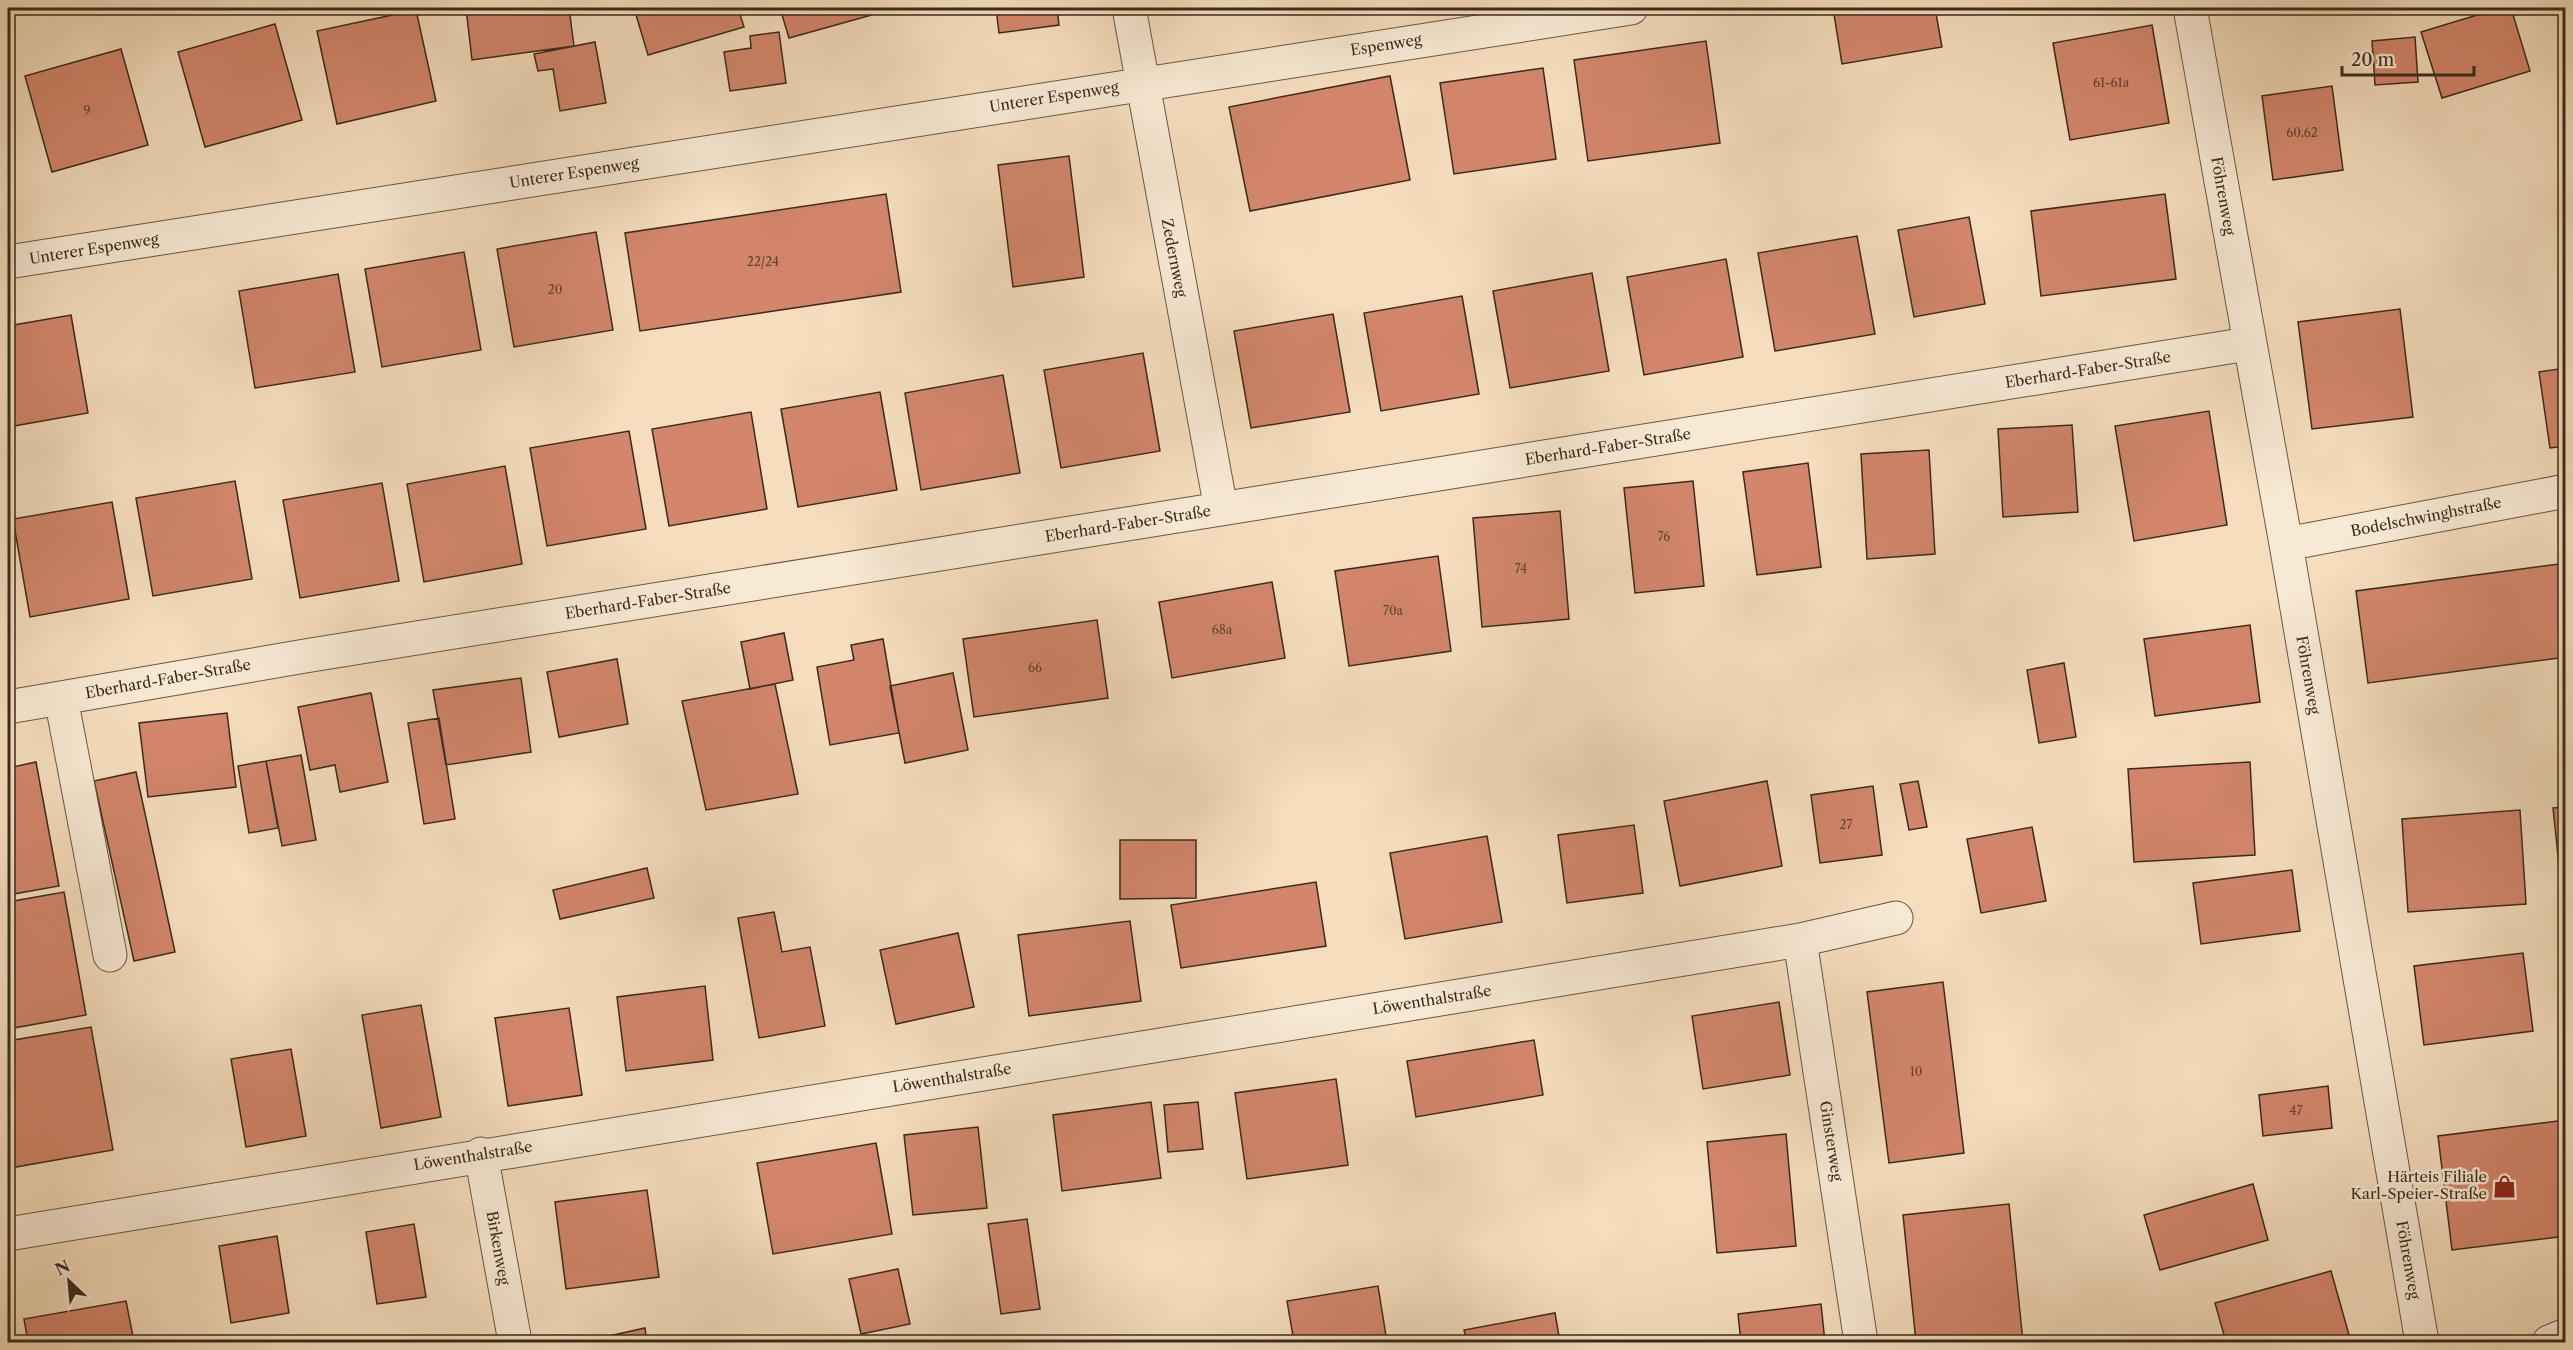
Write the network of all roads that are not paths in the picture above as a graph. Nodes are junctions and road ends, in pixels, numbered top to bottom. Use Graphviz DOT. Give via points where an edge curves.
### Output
graph roads {
  1 [pos="1129,8"];
  2 [pos="1631,8"];
  3 [pos="2190,8"];
  4 [pos="1141,83"];
  5 [pos="8,262"];
  6 [pos="2248,345"];
  7 [pos="2565,491"];
  8 [pos="1221,509"];
  9 [pos="2286,544"];
  10 [pos="61,698"];
  11 [pos="8,706"];
  12 [pos="1896,918"];
  13 [pos="1800,940"];
  14 [pos="110,954"];
  15 [pos="481,1154"];
  16 [pos="8,1234"];
  17 [pos="2565,1335"];
  18 [pos="515,1342"];
  19 [pos="1861,1342"];
  20 [pos="2422,1342"];
  21 [pos="2549,1342"];
  1 -- 4 [label="street, Zedernweg"];
  2 -- 4 [label="street, Espenweg"];
  3 -- 6 [label="street, Föhrenweg"];
  4 -- 5 [label="street, Unterer Espenweg"];
  4 -- 8 [label="street, Zedernweg"];
  6 -- 8 [label="street, Eberhard-Faber-Straße"];
  6 -- 9 [label="street, Föhrenweg"];
  7 -- 9 [label="street, Bodelschwinghstraße"];
  8 -- 10 [label="street, Eberhard-Faber-Straße"];
  9 -- 20 [label="street, Föhrenweg"];
  10 -- 11 [label="street, Eberhard-Faber-Straße"];
  10 -- 14 [label="street"];
  12 -- 13 [label="street, Löwenthalstraße"];
  13 -- 15 [label="street, Löwenthalstraße"];
  13 -- 19 [label="street, Ginsterweg"];
  15 -- 16 [label="street, Löwenthalstraße"];
  15 -- 18 [label="street, Birkenweg"];
  17 -- 21 [label="street"];
}
